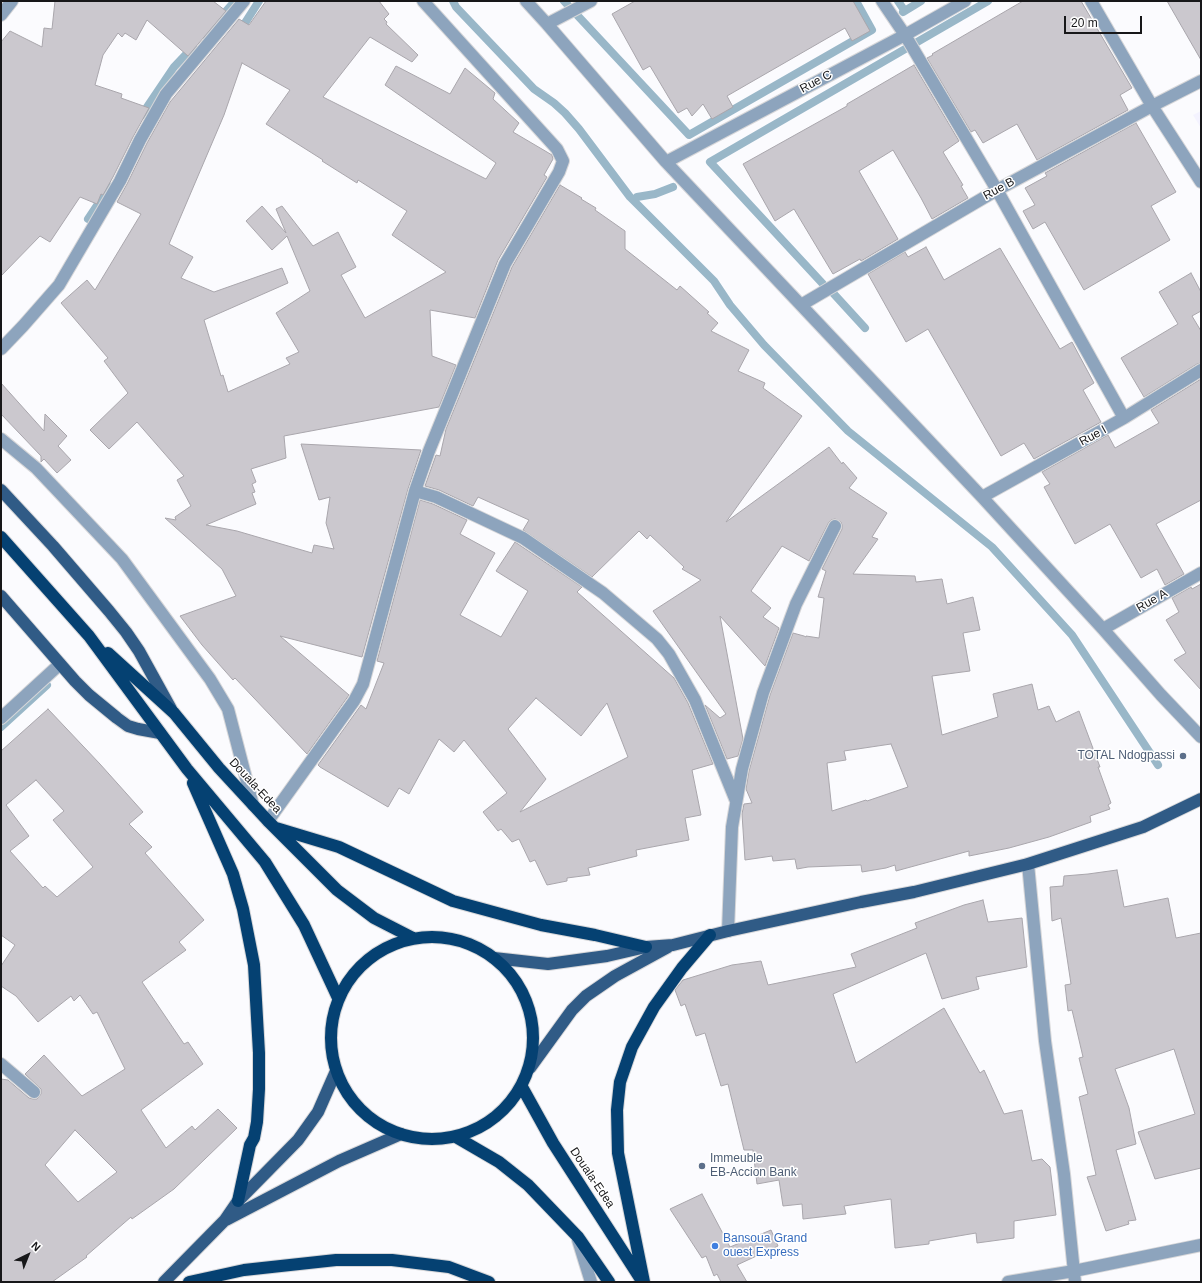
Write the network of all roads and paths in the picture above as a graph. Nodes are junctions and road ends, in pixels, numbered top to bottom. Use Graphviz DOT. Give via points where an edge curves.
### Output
graph roads {
  1 [pos="12,1"];
  2 [pos="244,1"];
  3 [pos="423,1"];
  4 [pos="526,1"];
  5 [pos="591,1"];
  6 [pos="882,1"];
  7 [pos="965,1"];
  8 [pos="1091,1"];
  9 [pos="1,15"];
  10 [pos="547,24"];
  11 [pos="905,35"];
  12 [pos="1201,81"];
  13 [pos="1152,106"];
  14 [pos="666,162"];
  15 [pos="1201,182"];
  16 [pos="996,190"];
  17 [pos="801,305"];
  18 [pos="1,348"];
  19 [pos="1201,370"];
  20 [pos="1124,418"];
  21 [pos="1,439"];
  22 [pos="1,490"];
  23 [pos="415,491"];
  24 [pos="982,497"];
  25 [pos="835,526"];
  26 [pos="1,537"];
  27 [pos="1201,573"];
  28 [pos="1,596"];
  29 [pos="1103,630"];
  30 [pos="89,636"];
  31 [pos="60,664"];
  32 [pos="174,713"];
  33 [pos="1,718"];
  34 [pos="160,733"];
  35 [pos="1201,737"];
  36 [pos="187,769"];
  37 [pos="1201,799"];
  38 [pos="736,801"];
  39 [pos="253,804"];
  40 [pos="271,824"];
  41 [pos="1028,864"];
  42 [pos="728,931"];
  43 [pos="710,935"];
  44 [pos="413,938"];
  45 [pos="673,945"];
  46 [pos="646,947"];
  47 [pos="494,958"];
  48 [pos="338,998"];
  49 [pos="1,1064"];
  50 [pos="530,1068"];
  51 [pos="336,1071"];
  52 [pos="522,1086"];
  53 [pos="34,1092"];
  54 [pos="401,1134"];
  55 [pos="456,1137"];
  56 [pos="238,1201"];
  57 [pos="225,1220"];
  58 [pos="578,1237"];
  59 [pos="1201,1245"];
  60 [pos="1074,1277"];
  61 [pos="164,1282"];
  62 [pos="189,1282"];
  63 [pos="489,1282"];
  64 [pos="591,1282"];
  65 [pos="609,1282"];
  66 [pos="644,1282"];
  67 [pos="1008,1282"];
  1 -- 9 [label="street"];
  2 -- 18 [label="street" via="166,94 120,181 58,285 24,326"];
  3 -- 23 [label="street" via="557,149 563,161 505,264"];
  4 -- 10 [label="street"];
  5 -- 10 [label="street"];
  6 -- 11 [label="street"];
  7 -- 11 [label="street, Rue C"];
  8 -- 13 [label="street"];
  10 -- 14 [label="street"];
  11 -- 14 [label="street, Rue C"];
  11 -- 16 [label="street"];
  12 -- 13 [label="street, Rue B"];
  13 -- 15 [label="street"];
  13 -- 16 [label="street, Rue B"];
  14 -- 17 [label="street"];
  16 -- 17 [label="street, Rue B"];
  16 -- 20 [label="street"];
  17 -- 24 [label="street"];
  19 -- 20 [label="street, Rue I"];
  20 -- 24 [label="street, Rue I"];
  21 -- 39 [label="street" via="36,468 122,559 210,679 228,709"];
  22 -- 32 [label="main road" via="109,610 139,651"];
  23 -- 38 [label="street" via="436,497 523,538 603,593 657,639 669,654 695,700"];
  23 -- 40 [label="street" via="363,684"];
  24 -- 29 [label="street"];
  25 -- 38 [label="street" via="796,604 763,693"];
  26 -- 30 [label="highway, Douala-Edea"];
  27 -- 29 [label="street, Rue A"];
  28 -- 31 [label="main road"];
  29 -- 35 [label="street"];
  30 -- 32 [label="highway, Douala-Edea"];
  30 -- 34 [label="highway, Douala-Edea"];
  31 -- 33 [label="street"];
  31 -- 34 [label="main road" via="75,681 128,726"];
  32 -- 39 [label="highway, Douala-Edea" via="219,768"];
  34 -- 36 [label="highway, Douala-Edea"];
  36 -- 48 [label="highway, Douala-Edea" via="264,862 304,925"];
  36 -- 56 [label="highway" via="233,874 254,965 259,1053 257,1122"];
  37 -- 41 [label="main road" via="1143,827"];
  38 -- 42 [label="street" via="732,828"];
  39 -- 40 [label="highway, Douala-Edea"];
  40 -- 44 [label="highway, Douala-Edea" via="336,890 374,918"];
  40 -- 46 [label="highway" via="339,846 453,900 540,925"];
  41 -- 42 [label="main road" via="914,892"];
  41 -- 60 [label="street" via="1045,1041 1064,1174"];
  42 -- 43 [label="main road"];
  43 -- 45 [label="main road"];
  43 -- 66 [label="highway" via="654,1007 632,1047 620,1082 617,1110 618,1153"];
  44 -- 47 [label="highway" via="434,936 456,939"];
  44 -- 48 [label="highway" via="392,944 374,955 359,967"];
  45 -- 46 [label="main road"];
  45 -- 50 [label="main road" via="615,976 586,996 572,1010"];
  46 -- 47 [label="main road" via="606,956 548,964"];
  47 -- 50 [label="highway" via="512,975 525,996 532,1020 534,1044"];
  48 -- 51 [label="highway" via="330,1034"];
  49 -- 53 [label="street"];
  50 -- 52 [label="highway"];
  51 -- 54 [label="highway" via="344,1088 359,1108 383,1127"];
  51 -- 56 [label="main road" via="318,1112 298,1140"];
  52 -- 55 [label="highway" via="504,1110 490,1122"];
  52 -- 66 [label="highway, Douala-Edea" via="553,1143"];
  54 -- 55 [label="highway" via="418,1139"];
  54 -- 57 [label="main road" via="340,1161"];
  55 -- 58 [label="highway" via="499,1162 528,1185"];
  56 -- 57 [label="main road"];
  57 -- 61 [label="main road"];
  58 -- 64 [label="street"];
  58 -- 65 [label="highway"];
  59 -- 60 [label="street"];
  60 -- 67 [label="street"];
  62 -- 63 [label="highway" via="244,1270 336,1260 392,1260 449,1267"];
}
